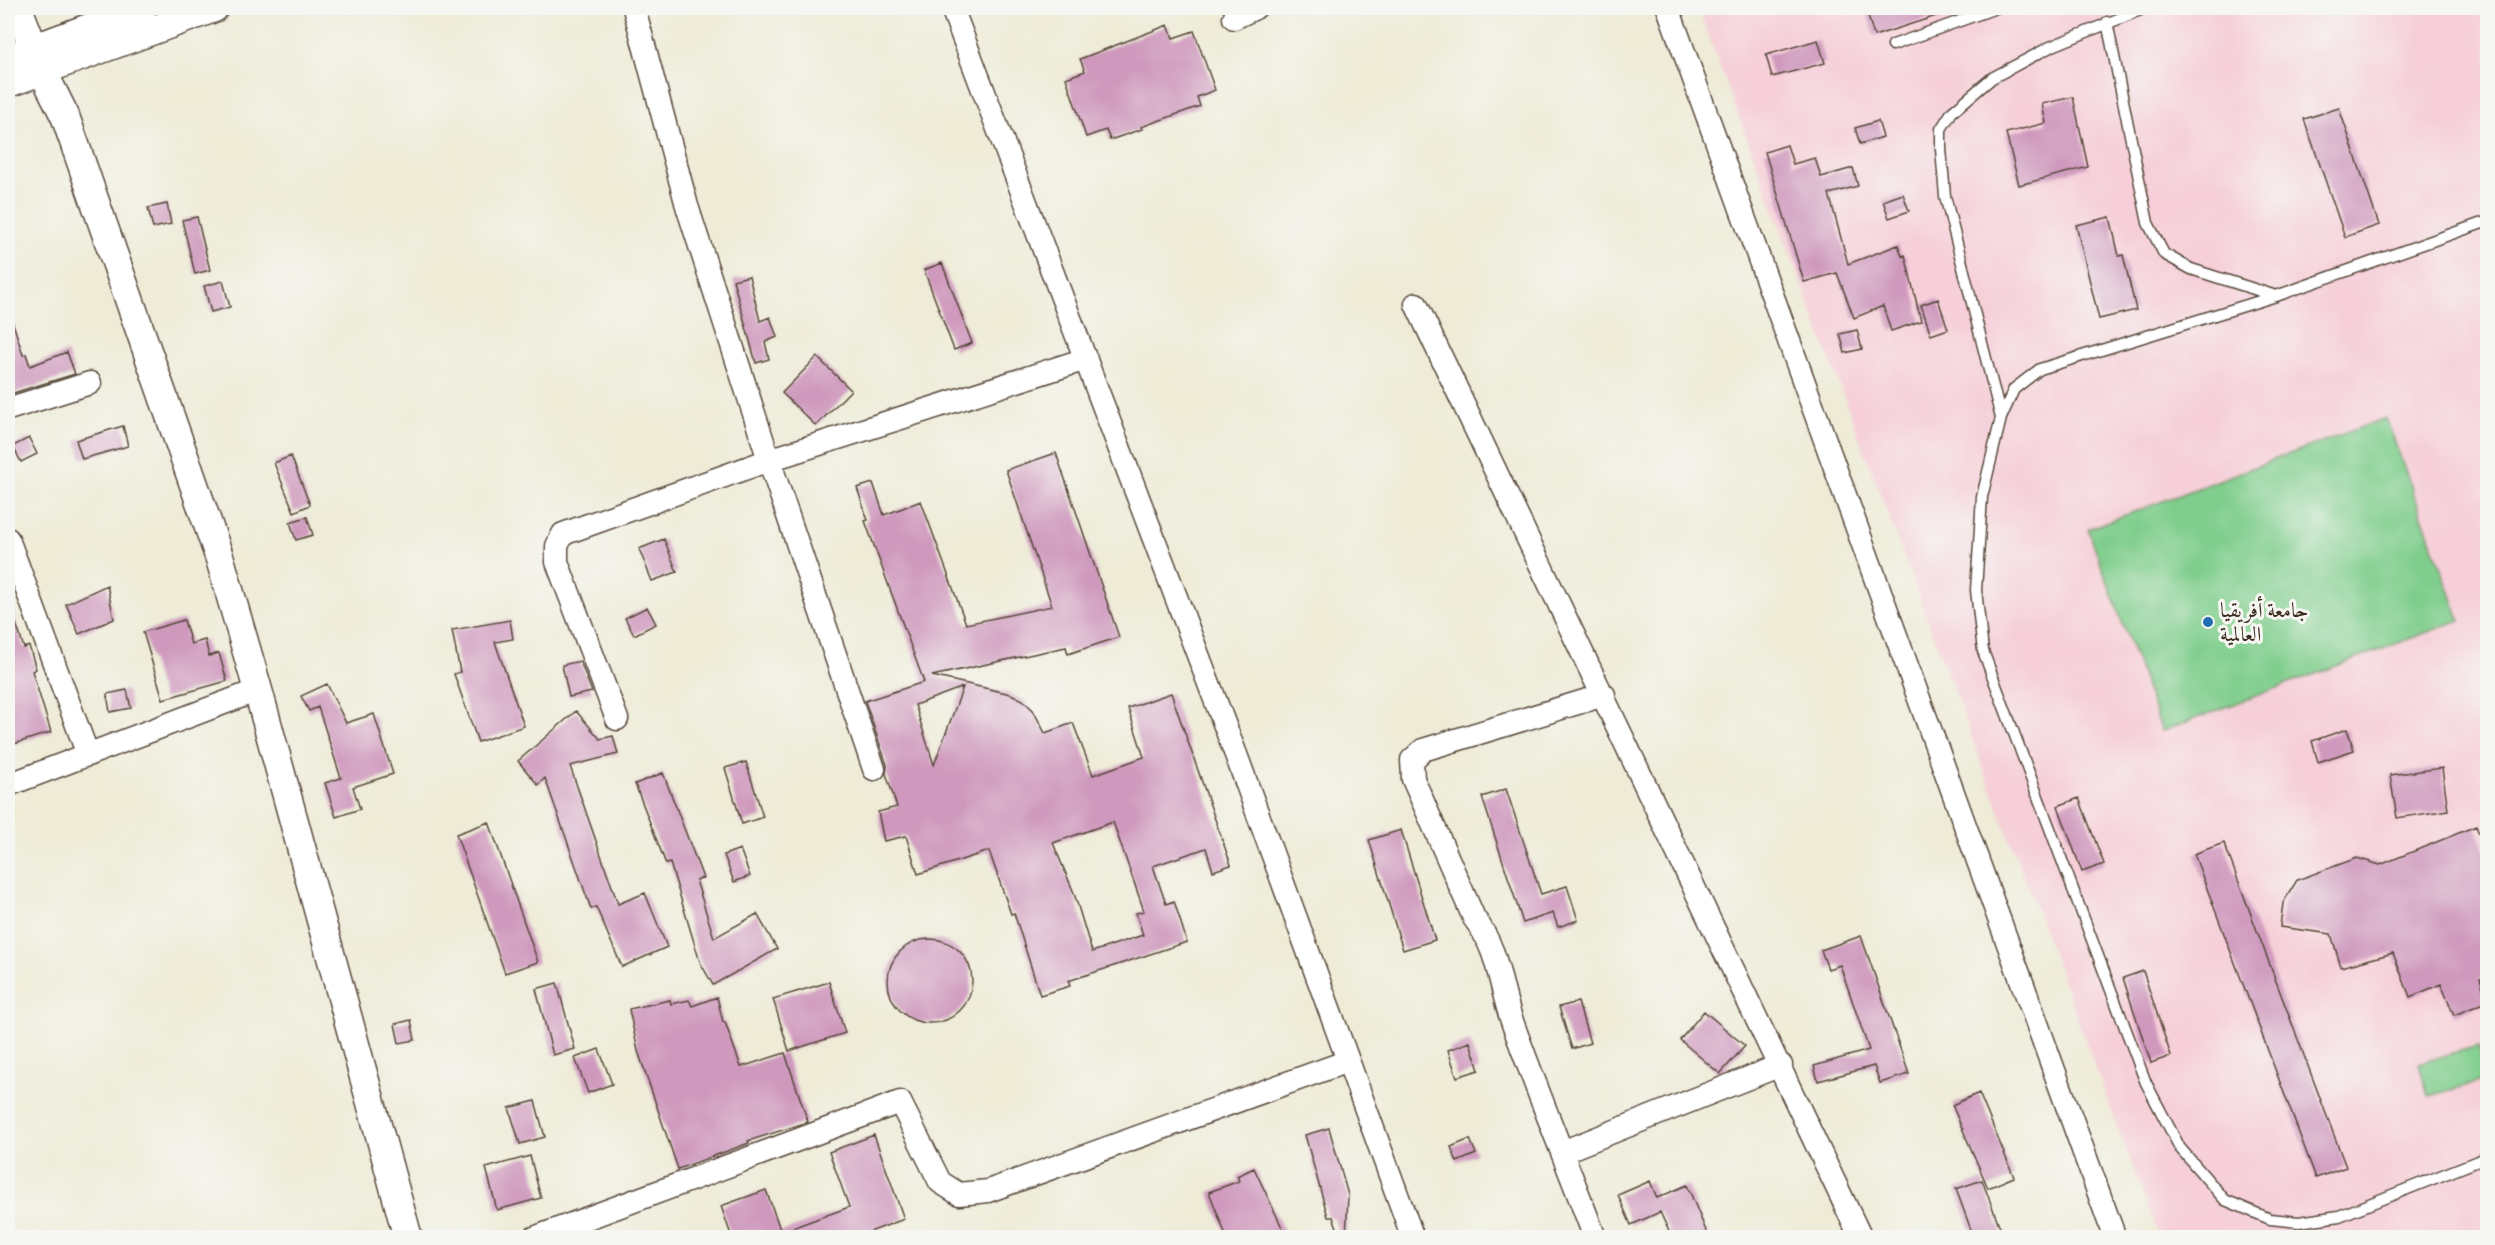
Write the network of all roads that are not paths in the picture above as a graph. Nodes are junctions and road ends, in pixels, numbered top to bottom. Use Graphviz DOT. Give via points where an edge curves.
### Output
graph roads {
  1 [pos="18,8"];
  2 [pos="142,8"];
  3 [pos="214,8"];
  4 [pos="634,8"];
  5 [pos="952,8"];
  6 [pos="1255,8"];
  7 [pos="1668,8"];
  8 [pos="1996,8"];
  9 [pos="2145,8"];
  10 [pos="1234,18"];
  11 [pos="2108,22"];
  12 [pos="1893,45"];
  13 [pos="8,58"];
  14 [pos="38,59"];
  15 [pos="8,83"];
  16 [pos="2487,220"];
  17 [pos="2277,296"];
  18 [pos="1416,303"];
  19 [pos="1086,359"];
  20 [pos="90,383"];
  21 [pos="8,409"];
  22 [pos="2001,418"];
  23 [pos="769,460"];
  24 [pos="8,539"];
  25 [pos="258,690"];
  26 [pos="1604,695"];
  27 [pos="616,719"];
  28 [pos="88,754"];
  29 [pos="874,769"];
  30 [pos="8,785"];
  31 [pos="1348,1061"];
  32 [pos="1781,1065"];
  33 [pos="1562,1152"];
  34 [pos="2487,1157"];
  35 [pos="408,1238"];
  36 [pos="534,1238"];
  37 [pos="1413,1238"];
  38 [pos="1595,1238"];
  39 [pos="1861,1238"];
  40 [pos="2115,1238"];
  1 -- 14 [label="street"];
  2 -- 14 [label="street"];
  3 -- 14 [label="street"];
  4 -- 23 [label="street" via="687,206"];
  5 -- 19 [label="street"];
  6 -- 10 [label="street"];
  7 -- 40 [label="street"];
  8 -- 12 [label="lane"];
  9 -- 11 [label="lane"];
  11 -- 17 [label="lane" via="2148,223 2164,254 2191,269"];
  11 -- 22 [label="lane" via="2049,47 1992,78 1952,112 1941,129 1945,196"];
  13 -- 14 [label="street"];
  14 -- 15 [label="street"];
  14 -- 25 [label="street" via="65,116 220,559"];
  16 -- 17 [label="lane"];
  17 -- 22 [label="lane" via="2040,369 2014,389"];
  18 -- 26 [label="street"];
  19 -- 23 [label="street"];
  19 -- 31 [label="street"];
  20 -- 21 [label="street"];
  22 -- 34 [label="lane" via="1982,497 1976,590 1983,651 2146,1083 2180,1148 2225,1200 2271,1219 2299,1222 2339,1216"];
  23 -- 27 [label="street" via="562,534 557,562"];
  23 -- 29 [label="street"];
  24 -- 28 [label="street"];
  25 -- 28 [label="street"];
  25 -- 35 [label="street"];
  26 -- 32 [label="street"];
  26 -- 33 [label="street" via="1423,750 1412,760 1413,779 1474,918 1496,955 1512,1021"];
  28 -- 30 [label="street"];
  31 -- 36 [label="street" via="988,1191 959,1194 940,1182 900,1102"];
  31 -- 37 [label="street"];
  32 -- 33 [label="street"];
  32 -- 39 [label="street"];
  33 -- 38 [label="street"];
}
